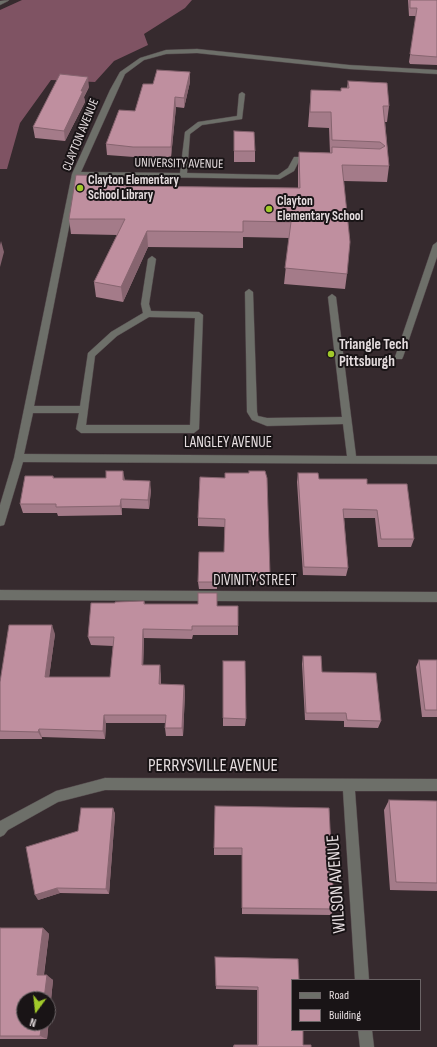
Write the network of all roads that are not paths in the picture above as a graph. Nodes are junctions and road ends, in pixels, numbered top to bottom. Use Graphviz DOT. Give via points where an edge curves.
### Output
graph roads {
  1 [pos="6,0"];
  2 [pos="0,3"];
  3 [pos="437,72"];
  4 [pos="242,94"];
  5 [pos="318,159"];
  6 [pos="76,174"];
  7 [pos="183,176"];
  8 [pos="437,245"];
  9 [pos="152,259"];
  10 [pos="249,292"];
  11 [pos="332,297"];
  12 [pos="148,314"];
  13 [pos="399,357"];
  14 [pos="29,409"];
  15 [pos="84,410"];
  16 [pos="347,420"];
  17 [pos="19,458"];
  18 [pos="352,459"];
  19 [pos="437,460"];
  20 [pos="0,522"];
  21 [pos="0,595"];
  22 [pos="437,597"];
  23 [pos="350,785"];
  24 [pos="437,785"];
  25 [pos="0,831"];
  26 [pos="362,979"];
  27 [pos="366,1031"];
  28 [pos="367,1047"];
  1 -- 2 [label="street"];
  3 -- 6 [label="street, CLAYTON AVENUE" via="349,67 197,51 166,52 142,59 122,73"];
  4 -- 7 [label="street" via="240,118 200,123 187,133"];
  5 -- 7 [label="street, UNIVERSITY AVENUE" via="296,158 291,169 280,177"];
  6 -- 7 [label="street, UNIVERSITY AVENUE"];
  6 -- 14 [label="street, CLAYTON AVENUE"];
  8 -- 13 [label="street"];
  9 -- 12 [label="street" via="145,304"];
  10 -- 16 [label="street" via="252,412 255,418 267,422"];
  11 -- 16 [label="street"];
  12 -- 15 [label="street" via="114,334 91,355"];
  12 -- 15 [label="street" via="199,315 194,429 81,429"];
  14 -- 15 [label="street"];
  14 -- 17 [label="street, CLAYTON AVENUE"];
  16 -- 18 [label="street"];
  17 -- 18 [label="street, LANGLEY AVENUE"];
  17 -- 20 [label="street, CLAYTON AVENUE"];
  18 -- 19 [label="street, LANGLEY AVENUE"];
  21 -- 22 [label="street, DIVINITY STREET"];
  23 -- 24 [label="street, PERRYSVILLE AVENUE"];
  23 -- 25 [label="street, PERRYSVILLE AVENUE" via="105,784 56,797 4,826"];
  23 -- 26 [label="street, WILSON AVENUE"];
  27 -- 28 [label="street"];
}
